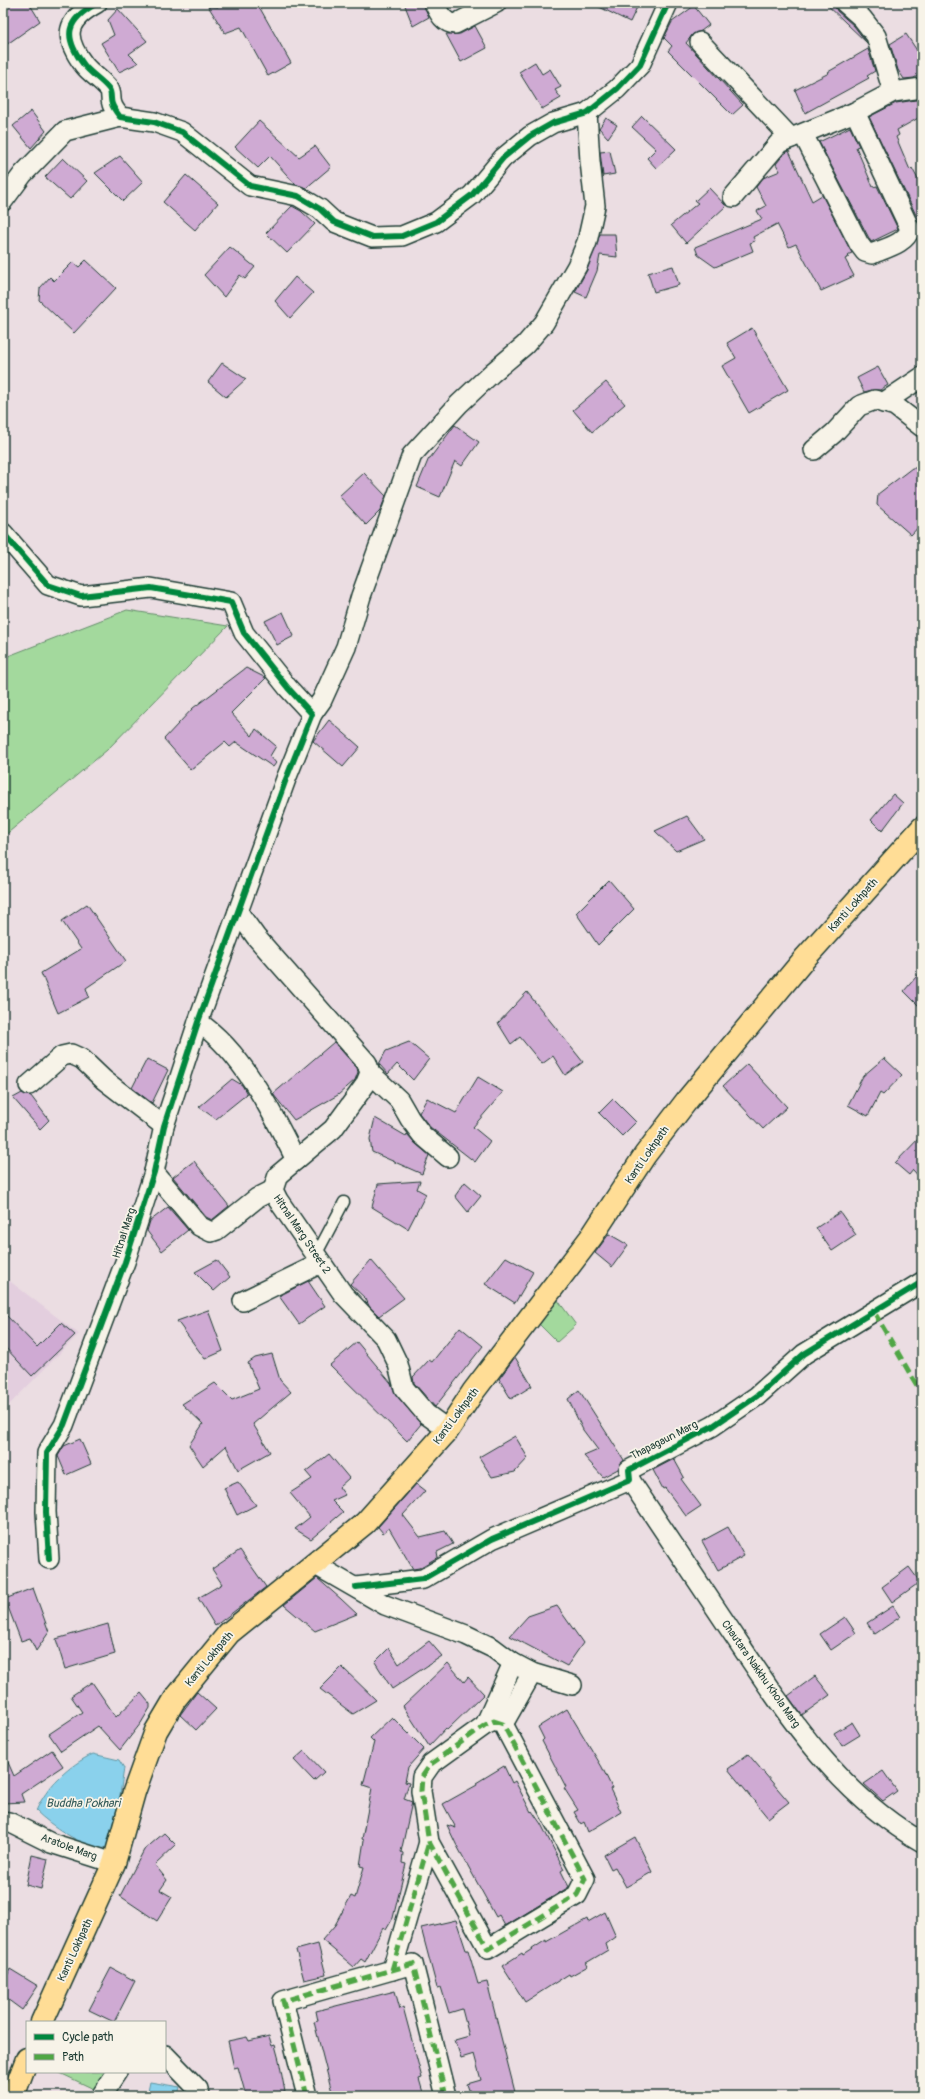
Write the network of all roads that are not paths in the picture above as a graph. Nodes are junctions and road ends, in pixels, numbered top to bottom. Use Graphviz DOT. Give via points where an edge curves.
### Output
graph roads {
  1 [pos="97,3"];
  2 [pos="434,3"];
  3 [pos="496,3"];
  4 [pos="668,3"];
  5 [pos="845,3"];
  6 [pos="700,42"];
  7 [pos="922,88"];
  8 [pos="893,92"];
  9 [pos="855,112"];
  10 [pos="587,113"];
  11 [pos="120,117"];
  12 [pos="797,136"];
  13 [pos="733,197"];
  14 [pos="3,201"];
  15 [pos="922,377"];
  16 [pos="883,403"];
  17 [pos="922,427"];
  18 [pos="814,450"];
  19 [pos="3,533"];
  20 [pos="312,714"];
  21 [pos="922,828"];
  22 [pos="238,912"];
  23 [pos="198,1022"];
  24 [pos="370,1073"];
  25 [pos="29,1085"];
  26 [pos="164,1126"];
  27 [pos="448,1157"];
  28 [pos="296,1160"];
  29 [pos="154,1172"];
  30 [pos="273,1190"];
  31 [pos="344,1202"];
  32 [pos="319,1259"];
  33 [pos="922,1282"];
  34 [pos="243,1301"];
  35 [pos="448,1430"];
  36 [pos="630,1480"];
  37 [pos="49,1559"];
  38 [pos="314,1564"];
  39 [pos="356,1587"];
  40 [pos="513,1663"];
  41 [pos="532,1673"];
  42 [pos="572,1685"];
  43 [pos="494,1725"];
  44 [pos="3,1821"];
  45 [pos="429,1842"];
  46 [pos="922,1842"];
  47 [pos="114,1863"];
  48 [pos="392,1970"];
  49 [pos="42,2021"];
  50 [pos="166,2056"];
  51 [pos="26,2062"];
  52 [pos="116,2073"];
  53 [pos="13,2096"];
  54 [pos="101,2096"];
  55 [pos="199,2096"];
  56 [pos="307,2096"];
  57 [pos="446,2096"];
  1 -- 11 [label="street" via="82,11 71,25 69,34 84,64 110,90 112,105"];
  2 -- 3 [label="street" via="442,18 455,24"];
  4 -- 10 [label="street" via="640,65 617,89"];
  5 -- 8 [label="street" via="876,36"];
  6 -- 12 [label="street"];
  7 -- 8 [label="street"];
  8 -- 9 [label="street"];
  9 -- 12 [label="street"];
  9 -- 12 [label="street" via="910,229 908,236 901,241 872,254 865,252 859,244"];
  10 -- 11 [label="street" via="554,123 530,136 503,158 472,195 436,222 402,236 372,237 334,222 320,209 298,196 250,186 182,132 154,122"];
  10 -- 20 [label="street, Hitnal Marg" via="595,206 587,242 577,266 544,323 525,345 459,404 412,455 361,596 346,647 322,700"];
  11 -- 14 [label="street" via="65,131 23,174"];
  12 -- 13 [label="street" via="779,143"];
  15 -- 16 [label="street"];
  16 -- 17 [label="street" via="895,406"];
  16 -- 18 [label="street" via="875,400 859,406"];
  19 -- 20 [label="street" via="48,585 81,596 151,588 230,602 244,633"];
  20 -- 22 [label="street, Hitnal Marg"];
  21 -- 35 [label="main road, Kanti Lokhpath" via="806,957 688,1099 645,1155 592,1236 473,1392"];
  22 -- 23 [label="street, Hitnal Marg"];
  22 -- 24 [label="street" via="256,937 367,1063"];
  23 -- 26 [label="street, Hitnal Marg"];
  23 -- 28 [label="street" via="212,1031 249,1075"];
  24 -- 27 [label="street" via="399,1100 422,1135"];
  24 -- 28 [label="street, Hitnal Marg Street 2" via="365,1085 333,1129"];
  25 -- 26 [label="street" via="62,1056 71,1054 82,1058 104,1080"];
  26 -- 29 [label="street, Hitnal Marg"];
  28 -- 30 [label="street, Hitnal Marg Street 2" via="278,1175"];
  29 -- 30 [label="street" via="199,1226 212,1232 257,1198"];
  29 -- 37 [label="street, Hitnal Marg" via="125,1262 64,1425 47,1453 46,1512"];
  30 -- 32 [label="street, Hitnal Marg Street 2"];
  31 -- 32 [label="lane"];
  32 -- 34 [label="street"];
  32 -- 35 [label="street, Hitnal Marg Street 2" via="343,1294 386,1339 398,1364 404,1388 426,1414"];
  33 -- 36 [label="street, Thapagaun Marg" via="804,1354 757,1396 713,1426 629,1470"];
  35 -- 38 [label="main road, Kanti Lokhpath" via="365,1523"];
  36 -- 39 [label="street" via="492,1539 423,1580"];
  36 -- 46 [label="street, Chautara Nakkhu Khola Marg" via="816,1753 857,1794"];
  38 -- 39 [label="street"];
  38 -- 47 [label="main road, Kanti Lokhpath" via="230,1633 175,1699 156,1731 134,1792"];
  39 -- 40 [label="street" via="386,1605 493,1648"];
  40 -- 41 [label="street"];
  40 -- 43 [label="street"];
  41 -- 42 [label="street"];
  41 -- 43 [label="street"];
  43 -- 45 [label="street" via="431,1764 422,1777 421,1791"];
  43 -- 45 [label="street" via="586,1879 577,1895 488,1949"];
  44 -- 47 [label="street, Aratole Marg" via="51,1843"];
  45 -- 48 [label="street"];
  47 -- 49 [label="main road, Kanti Lokhpath"];
  48 -- 56 [label="street" via="283,2001"];
  48 -- 57 [label="street" via="413,1964"];
  50 -- 55 [label="street" via="198,2089"];
  51 -- 53 [label="main road"];
  52 -- 54 [label="street"];
}
